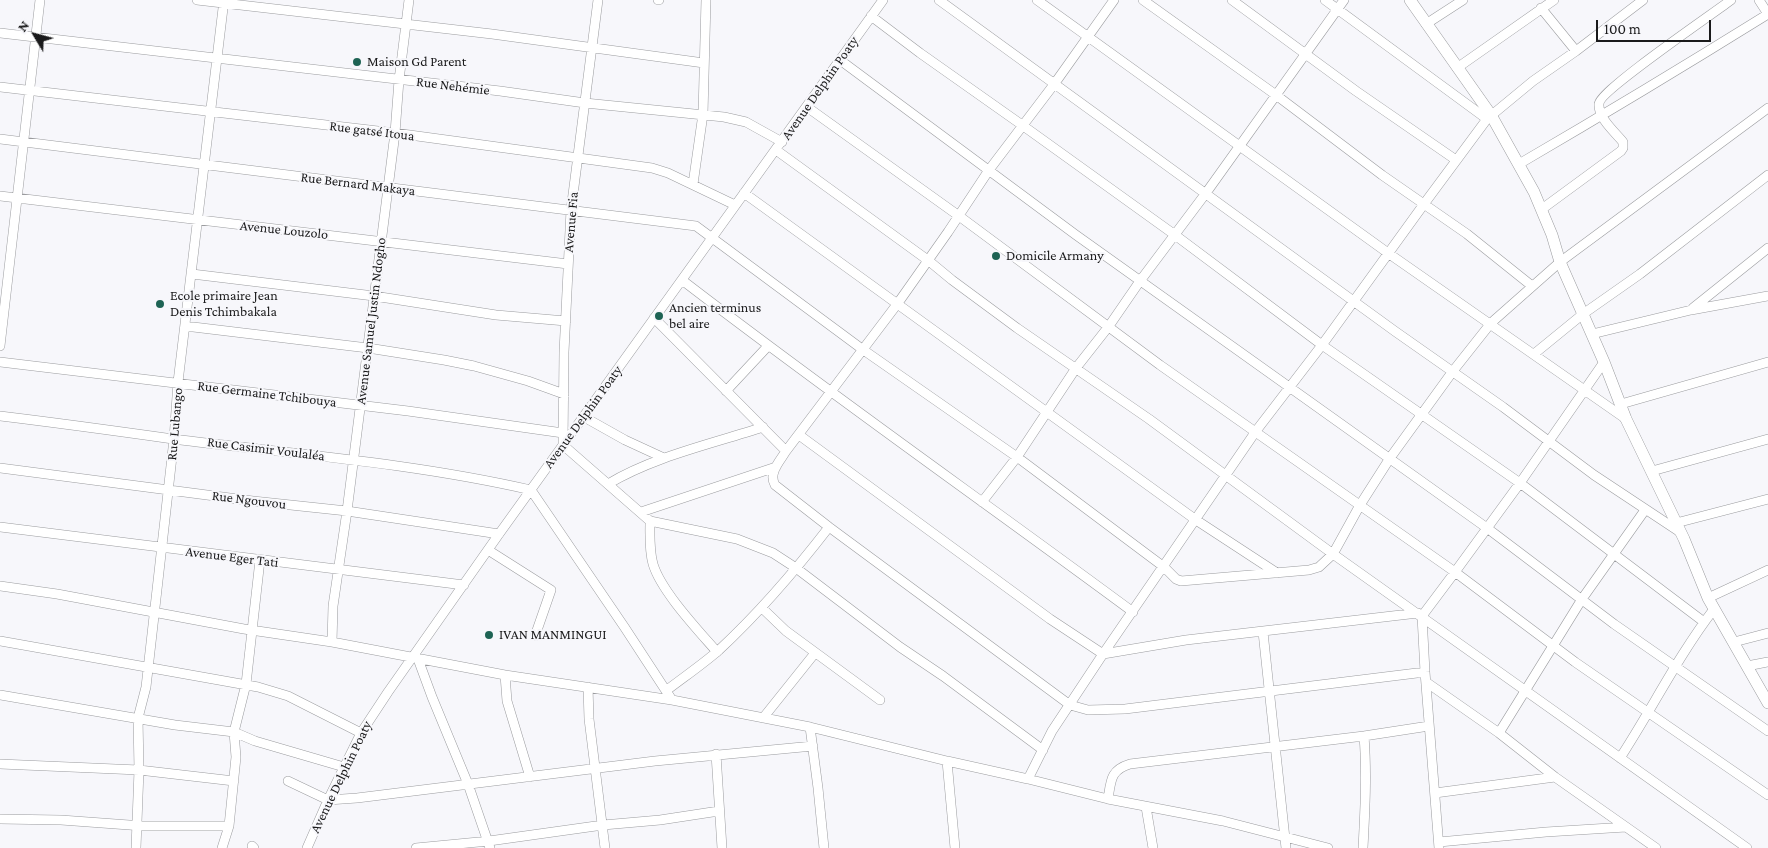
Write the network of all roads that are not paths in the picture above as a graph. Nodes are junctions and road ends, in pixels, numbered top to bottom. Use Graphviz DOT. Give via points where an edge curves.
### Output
graph roads {
  1 [pos="40,0"];
  2 [pos="197,0"];
  3 [pos="410,0"];
  4 [pos="598,0"];
  5 [pos="706,0"];
  6 [pos="883,0"];
  7 [pos="939,0"];
  8 [pos="1037,0"];
  9 [pos="1114,0"];
  10 [pos="1143,0"];
  11 [pos="1232,0"];
  12 [pos="1325,0"];
  13 [pos="1344,0"];
  14 [pos="1410,0"];
  15 [pos="1463,0"];
  16 [pos="1643,0"];
  17 [pos="1731,0"];
  18 [pos="1759,0"];
  19 [pos="224,2"];
  20 [pos="1546,3"];
  21 [pos="1337,8"];
  22 [pos="871,16"];
  23 [pos="1426,24"];
  24 [pos="406,25"];
  25 [pos="0,33"];
  26 [pos="1089,36"];
  27 [pos="35,37"];
  28 [pos="591,47"];
  29 [pos="1576,51"];
  30 [pos="1306,53"];
  31 [pos="218,58"];
  32 [pos="840,60"];
  33 [pos="704,63"];
  34 [pos="1457,68"];
  35 [pos="399,80"];
  36 [pos="1054,83"];
  37 [pos="0,87"];
  38 [pos="29,91"];
  39 [pos="1276,95"];
  40 [pos="585,103"];
  41 [pos="807,106"];
  42 [pos="1768,108"];
  43 [pos="212,111"];
  44 [pos="703,114"];
  45 [pos="1602,116"];
  46 [pos="1489,117"];
  47 [pos="1022,125"];
  48 [pos="395,133"];
  49 [pos="0,139"];
  50 [pos="23,142"];
  51 [pos="782,142"];
  52 [pos="1240,145"];
  53 [pos="776,150"];
  54 [pos="578,158"];
  55 [pos="1456,160"];
  56 [pos="1519,164"];
  57 [pos="205,165"];
  58 [pos="989,170"];
  59 [pos="1768,175"];
  60 [pos="693,184"];
  61 [pos="388,188"];
  62 [pos="744,193"];
  63 [pos="1206,193"];
  64 [pos="0,196"];
  65 [pos="17,198"];
  66 [pos="1424,204"];
  67 [pos="736,205"];
  68 [pos="1542,209"];
  69 [pos="571,210"];
  70 [pos="959,216"];
  71 [pos="198,220"];
  72 [pos="1175,235"];
  73 [pos="712,237"];
  74 [pos="381,242"];
  75 [pos="1768,248"];
  76 [pos="0,252"];
  77 [pos="11,253"];
  78 [pos="1388,253"];
  79 [pos="929,261"];
  80 [pos="1560,262"];
  81 [pos="568,264"];
  82 [pos="192,274"];
  83 [pos="682,280"];
  84 [pos="1140,280"];
  85 [pos="1532,286"];
  86 [pos="374,296"];
  87 [pos="1768,296"];
  88 [pos="1354,300"];
  89 [pos="898,303"];
  90 [pos="2,306"];
  91 [pos="1691,310"];
  92 [pos="1583,314"];
  93 [pos="654,318"];
  94 [pos="566,321"];
  95 [pos="1491,324"];
  96 [pos="185,326"];
  97 [pos="1109,326"];
  98 [pos="1592,334"];
  99 [pos="1322,345"];
  100 [pos="0,346"];
  101 [pos="768,346"];
  102 [pos="368,348"];
  103 [pos="862,349"];
  104 [pos="1534,354"];
  105 [pos="0,362"];
  106 [pos="1604,362"];
  107 [pos="1768,362"];
  108 [pos="1076,368"];
  109 [pos="1453,371"];
  110 [pos="178,382"];
  111 [pos="1289,387"];
  112 [pos="726,391"];
  113 [pos="831,391"];
  114 [pos="1584,391"];
  115 [pos="564,394"];
  116 [pos="1620,404"];
  117 [pos="360,406"];
  118 [pos="1047,412"];
  119 [pos="1422,414"];
  120 [pos="0,416"];
  121 [pos="584,417"];
  122 [pos="1626,419"];
  123 [pos="763,427"];
  124 [pos="1256,431"];
  125 [pos="563,433"];
  126 [pos="799,435"];
  127 [pos="174,439"];
  128 [pos="1768,439"];
  129 [pos="1549,441"];
  130 [pos="563,445"];
  131 [pos="786,451"];
  132 [pos="1017,457"];
  133 [pos="664,458"];
  134 [pos="1390,458"];
  135 [pos="354,460"];
  136 [pos="776,467"];
  137 [pos="0,468"];
  138 [pos="1652,471"];
  139 [pos="1226,476"];
  140 [pos="1520,483"];
  141 [pos="608,484"];
  142 [pos="168,490"];
  143 [pos="530,490"];
  144 [pos="1768,499"];
  145 [pos="982,502"];
  146 [pos="1360,505"];
  147 [pos="1645,510"];
  148 [pos="348,512"];
  149 [pos="641,512"];
  150 [pos="1196,520"];
  151 [pos="650,521"];
  152 [pos="0,527"];
  153 [pos="829,527"];
  154 [pos="1487,528"];
  155 [pos="1678,528"];
  156 [pos="499,534"];
  157 [pos="162,548"];
  158 [pos="488,550"];
  159 [pos="1614,552"];
  160 [pos="1333,554"];
  161 [pos="260,560"];
  162 [pos="1164,567"];
  163 [pos="796,568"];
  164 [pos="338,570"];
  165 [pos="1768,570"];
  166 [pos="1456,572"];
  167 [pos="1277,573"];
  168 [pos="464,585"];
  169 [pos="0,586"];
  170 [pos="1582,598"];
  171 [pos="1708,598"];
  172 [pos="762,608"];
  173 [pos="1714,609"];
  174 [pos="1133,612"];
  175 [pos="154,613"];
  176 [pos="1420,615"];
  177 [pos="1704,622"];
  178 [pos="252,630"];
  179 [pos="1263,632"];
  180 [pos="1768,633"];
  181 [pos="535,636"];
  182 [pos="0,641"];
  183 [pos="332,642"];
  184 [pos="1734,642"];
  185 [pos="1553,644"];
  186 [pos="717,652"];
  187 [pos="815,652"];
  188 [pos="1103,654"];
  189 [pos="415,658"];
  190 [pos="1768,662"];
  191 [pos="1675,666"];
  192 [pos="1747,666"];
  193 [pos="147,667"];
  194 [pos="505,675"];
  195 [pos="1425,677"];
  196 [pos="246,684"];
  197 [pos="588,687"];
  198 [pos="667,690"];
  199 [pos="1268,691"];
  200 [pos="1526,691"];
  201 [pos="0,696"];
  202 [pos="672,700"];
  203 [pos="880,700"];
  204 [pos="1768,703"];
  205 [pos="1070,705"];
  206 [pos="1649,712"];
  207 [pos="138,718"];
  208 [pos="763,718"];
  209 [pos="1429,726"];
  210 [pos="810,727"];
  211 [pos="1768,731"];
  212 [pos="234,732"];
  213 [pos="361,733"];
  214 [pos="1499,733"];
  215 [pos="1364,736"];
  216 [pos="813,746"];
  217 [pos="1276,746"];
  218 [pos="1043,750"];
  219 [pos="716,754"];
  220 [pos="1620,758"];
  221 [pos="947,761"];
  222 [pos="0,764"];
  223 [pos="344,767"];
  224 [pos="595,768"];
  225 [pos="140,770"];
  226 [pos="530,776"];
  227 [pos="1555,776"];
  228 [pos="1028,779"];
  229 [pos="234,781"];
  230 [pos="288,781"];
  231 [pos="468,784"];
  232 [pos="1435,793"];
  233 [pos="1768,794"];
  234 [pos="1108,799"];
  235 [pos="328,800"];
  236 [pos="1146,807"];
  237 [pos="719,811"];
  238 [pos="0,819"];
  239 [pos="136,825"];
  240 [pos="603,825"];
  241 [pos="229,826"];
  242 [pos="1626,827"];
  243 [pos="1285,836"];
  244 [pos="1643,844"];
  245 [pos="490,845"];
  246 [pos="1439,845"];
  247 [pos="435,847"];
  248 [pos="136,848"];
  249 [pos="222,848"];
  250 [pos="307,848"];
  251 [pos="416,848"];
  252 [pos="605,848"];
  253 [pos="722,848"];
  254 [pos="824,848"];
  255 [pos="954,848"];
  256 [pos="1153,848"];
  257 [pos="1286,848"];
  258 [pos="1328,848"];
  259 [pos="1363,848"];
  260 [pos="1656,848"];
  261 [pos="1747,848"];
  1 -- 27 [label="street"];
  2 -- 19 [label="street"];
  3 -- 24 [label="street, Avenue Samuel Justin Ndogho"];
  4 -- 28 [label="street, Avenue Fia"];
  5 -- 33 [label="street"];
  6 -- 22 [label="street, Avenue Delphin Poaty"];
  7 -- 36 [label="street"];
  8 -- 26 [label="street"];
  9 -- 26 [label="street"];
  10 -- 39 [label="street"];
  11 -- 30 [label="street"];
  12 -- 21 [label="street"];
  13 -- 21 [label="street"];
  14 -- 23 [label="street"];
  15 -- 23 [label="street"];
  16 -- 29 [label="street"];
  17 -- 45 [label="street" via="1605,94 1598,105"];
  18 -- 45 [label="street" via="1768,14"];
  19 -- 24 [label="street"];
  19 -- 31 [label="street, Rue Lubango"];
  20 -- 29 [label="street"];
  20 -- 34 [label="street"];
  21 -- 30 [label="street"];
  21 -- 46 [label="street"];
  22 -- 32 [label="street, Avenue Delphin Poaty"];
  22 -- 47 [label="street"];
  23 -- 34 [label="street"];
  24 -- 28 [label="street"];
  24 -- 35 [label="street, Avenue Samuel Justin Ndogho"];
  25 -- 27 [label="street, Rue Nehémie"];
  26 -- 36 [label="street"];
  26 -- 52 [label="street"];
  27 -- 31 [label="street, Rue Nehémie"];
  27 -- 38 [label="street"];
  28 -- 33 [label="street"];
  28 -- 40 [label="street, Avenue Fia"];
  29 -- 46 [label="street"];
  30 -- 39 [label="street"];
  30 -- 55 [label="street"];
  31 -- 35 [label="street, Rue Nehémie"];
  31 -- 43 [label="street, Rue Lubango"];
  32 -- 41 [label="street, Avenue Delphin Poaty"];
  32 -- 58 [label="street"];
  33 -- 44 [label="street"];
  34 -- 46 [label="street"];
  35 -- 40 [label="street, Rue Nehémie"];
  35 -- 48 [label="street, Avenue Samuel Justin Ndogho"];
  36 -- 47 [label="street"];
  36 -- 63 [label="street"];
  37 -- 38 [label="street, Rue gatsé Itoua"];
  38 -- 43 [label="street, Rue gatsé Itoua"];
  38 -- 50 [label="street"];
  39 -- 52 [label="street"];
  39 -- 66 [label="street"];
  40 -- 44 [label="street, Rue Nehémie"];
  40 -- 54 [label="street, Avenue Fia"];
  41 -- 51 [label="street, Avenue Delphin Poaty"];
  41 -- 70 [label="street"];
  42 -- 80 [label="street"];
  43 -- 48 [label="street, Rue gatsé Itoua"];
  43 -- 57 [label="street, Rue Lubango"];
  44 -- 51 [label="street, Rue Nehémie" via="746,122"];
  44 -- 60 [label="street"];
  45 -- 56 [label="street"];
  45 -- 68 [label="street" via="1623,142 1623,148"];
  46 -- 55 [label="street"];
  46 -- 56 [label="street"];
  47 -- 58 [label="street"];
  47 -- 72 [label="street"];
  48 -- 54 [label="street, Rue gatsé Itoua"];
  48 -- 61 [label="street, Avenue Samuel Justin Ndogho"];
  49 -- 50 [label="street, Rue Bernard Makaya"];
  50 -- 57 [label="street, Rue Bernard Makaya"];
  50 -- 65 [label="street"];
  51 -- 53 [label="street, Avenue Delphin Poaty"];
  52 -- 63 [label="street"];
  52 -- 78 [label="street"];
  53 -- 62 [label="street, Avenue Delphin Poaty"];
  53 -- 79 [label="street"];
  54 -- 60 [label="street, Rue gatsé Itoua" via="652,168"];
  54 -- 69 [label="street, Avenue Fia"];
  55 -- 66 [label="street"];
  56 -- 68 [label="street"];
  57 -- 61 [label="street, Rue Bernard Makaya"];
  57 -- 71 [label="street, Rue Lubango"];
  58 -- 70 [label="street"];
  58 -- 84 [label="street"];
  59 -- 92 [label="street"];
  60 -- 67 [label="street, Rue gatsé Itoua"];
  61 -- 69 [label="street, Rue Bernard Makaya"];
  61 -- 74 [label="street, Avenue Samuel Justin Ndogho"];
  62 -- 67 [label="street, Avenue Delphin Poaty"];
  62 -- 89 [label="street"];
  63 -- 72 [label="street"];
  63 -- 88 [label="street"];
  64 -- 65 [label="street, Avenue Louzolo"];
  65 -- 71 [label="street, Avenue Louzolo"];
  65 -- 77 [label="street"];
  66 -- 78 [label="street"];
  66 -- 85 [label="street"];
  67 -- 73 [label="street, Avenue Delphin Poaty"];
  68 -- 80 [label="street"];
  69 -- 73 [label="street, Rue Bernard Makaya" via="696,226"];
  69 -- 81 [label="street, Avenue Fia"];
  70 -- 79 [label="street"];
  70 -- 97 [label="street"];
  71 -- 74 [label="street, Avenue Louzolo"];
  71 -- 82 [label="street, Rue Lubango"];
  72 -- 84 [label="street"];
  72 -- 99 [label="street"];
  73 -- 83 [label="street, Avenue Delphin Poaty"];
  73 -- 103 [label="street, Rue Bernard Makaya"];
  74 -- 81 [label="street, Avenue Louzolo"];
  74 -- 86 [label="street, Avenue Samuel Justin Ndogho"];
  75 -- 91 [label="street"];
  76 -- 77 [label="street"];
  77 -- 90 [label="street"];
  78 -- 88 [label="street"];
  78 -- 95 [label="street"];
  79 -- 89 [label="street"];
  79 -- 108 [label="street"];
  80 -- 85 [label="street"];
  80 -- 92 [label="street"];
  81 -- 94 [label="street, Avenue Fia"];
  82 -- 86 [label="street"];
  82 -- 96 [label="street, Rue Lubango"];
  83 -- 93 [label="street, Avenue Delphin Poaty"];
  83 -- 101 [label="street"];
  84 -- 97 [label="street"];
  84 -- 111 [label="street"];
  85 -- 95 [label="street"];
  86 -- 94 [label="street" via="496,315"];
  86 -- 102 [label="street, Avenue Samuel Justin Ndogho"];
  87 -- 91 [label="street"];
  88 -- 99 [label="street"];
  88 -- 109 [label="street"];
  89 -- 103 [label="street"];
  89 -- 118 [label="street"];
  90 -- 100 [label="street"];
  91 -- 98 [label="street"];
  92 -- 98 [label="street"];
  92 -- 104 [label="street"];
  93 -- 112 [label="street"];
  93 -- 121 [label="street, Avenue Delphin Poaty"];
  94 -- 115 [label="street, Avenue Fia"];
  95 -- 104 [label="street"];
  95 -- 109 [label="street"];
  96 -- 102 [label="street"];
  96 -- 110 [label="street, Rue Lubango"];
  97 -- 108 [label="street"];
  97 -- 124 [label="street"];
  98 -- 106 [label="street"];
  99 -- 111 [label="street"];
  99 -- 119 [label="street"];
  101 -- 112 [label="street"];
  101 -- 113 [label="street"];
  102 -- 115 [label="street" via="474,366"];
  102 -- 117 [label="street, Avenue Samuel Justin Ndogho"];
  103 -- 113 [label="street"];
  103 -- 132 [label="street, Rue Bernard Makaya"];
  104 -- 114 [label="street"];
  105 -- 110 [label="street, Rue Germaine Tchibouya"];
  106 -- 114 [label="street"];
  106 -- 116 [label="street"];
  107 -- 116 [label="street"];
  108 -- 118 [label="street"];
  108 -- 139 [label="street"];
  109 -- 119 [label="street"];
  109 -- 129 [label="street"];
  110 -- 117 [label="street, Rue Germaine Tchibouya"];
  110 -- 127 [label="street, Rue Lubango"];
  111 -- 124 [label="street"];
  111 -- 134 [label="street"];
  112 -- 123 [label="street"];
  113 -- 126 [label="street"];
  113 -- 145 [label="street"];
  114 -- 122 [label="street"];
  114 -- 129 [label="street"];
  115 -- 125 [label="street, Avenue Fia"];
  116 -- 122 [label="street"];
  117 -- 125 [label="street, Rue Germaine Tchibouya"];
  117 -- 135 [label="street, Avenue Samuel Justin Ndogho"];
  118 -- 132 [label="street"];
  118 -- 150 [label="street"];
  119 -- 134 [label="street"];
  119 -- 140 [label="street"];
  120 -- 127 [label="street, Rue Casimir Voulaléa"];
  121 -- 130 [label="street, Avenue Delphin Poaty"];
  121 -- 133 [label="street"];
  122 -- 138 [label="street"];
  123 -- 131 [label="street"];
  123 -- 133 [label="street"];
  124 -- 139 [label="street"];
  124 -- 146 [label="street"];
  125 -- 130 [label="street, Avenue Fia"];
  126 -- 131 [label="street"];
  126 -- 188 [label="street" via="1050,619"];
  127 -- 135 [label="street, Rue Casimir Voulaléa"];
  127 -- 142 [label="street, Rue Lubango"];
  128 -- 138 [label="street"];
  129 -- 140 [label="street"];
  129 -- 147 [label="street"];
  130 -- 141 [label="street"];
  130 -- 143 [label="street, Avenue Delphin Poaty"];
  131 -- 136 [label="street"];
  132 -- 145 [label="street"];
  132 -- 162 [label="street, Rue Bernard Makaya"];
  133 -- 141 [label="street"];
  134 -- 146 [label="street"];
  134 -- 154 [label="street"];
  135 -- 143 [label="street, Rue Casimir Voulaléa" via="474,477"];
  135 -- 148 [label="street, Avenue Samuel Justin Ndogho"];
  136 -- 149 [label="street"];
  136 -- 153 [label="street" via="772,480 775,485"];
  137 -- 142 [label="street, Rue Ngouvou"];
  138 -- 155 [label="street"];
  139 -- 150 [label="street"];
  139 -- 160 [label="street"];
  140 -- 154 [label="street"];
  140 -- 159 [label="street"];
  141 -- 149 [label="street"];
  142 -- 148 [label="street, Rue Ngouvou"];
  142 -- 157 [label="street, Rue Lubango"];
  143 -- 156 [label="street, Avenue Delphin Poaty"];
  143 -- 198 [label="street"];
  144 -- 155 [label="street"];
  145 -- 174 [label="street"];
  146 -- 160 [label="street"];
  146 -- 166 [label="street"];
  147 -- 155 [label="street"];
  147 -- 159 [label="street"];
  148 -- 156 [label="street, Rue Ngouvou"];
  148 -- 164 [label="street, Avenue Samuel Justin Ndogho"];
  149 -- 151 [label="street"];
  150 -- 162 [label="street"];
  150 -- 167 [label="street"];
  151 -- 163 [label="street" via="744,542 773,553"];
  151 -- 186 [label="street" via="650,552 659,576 679,607"];
  152 -- 157 [label="street, Avenue Eger Tati"];
  153 -- 163 [label="street"];
  153 -- 205 [label="street"];
  154 -- 166 [label="street"];
  154 -- 170 [label="street"];
  155 -- 171 [label="street"];
  156 -- 158 [label="street, Avenue Delphin Poaty"];
  157 -- 161 [label="street, Avenue Eger Tati"];
  157 -- 175 [label="street, Rue Lubango"];
  158 -- 168 [label="street, Avenue Delphin Poaty"];
  158 -- 181 [label="street" via="551,590"];
  159 -- 170 [label="street"];
  159 -- 177 [label="street"];
  160 -- 167 [label="street, Rue Bernard Makaya" via="1319,567"];
  160 -- 176 [label="street"];
  161 -- 164 [label="street, Avenue Eger Tati"];
  161 -- 178 [label="street"];
  162 -- 167 [label="street, Rue Bernard Makaya" via="1181,581"];
  162 -- 174 [label="street"];
  163 -- 172 [label="street"];
  163 -- 218 [label="street"];
  164 -- 168 [label="street, Avenue Eger Tati"];
  164 -- 183 [label="street, Avenue Samuel Justin Ndogho"];
  165 -- 171 [label="street"];
  166 -- 176 [label="street"];
  166 -- 185 [label="street"];
  168 -- 189 [label="street, Avenue Delphin Poaty"];
  169 -- 175 [label="street"];
  170 -- 185 [label="street"];
  170 -- 191 [label="street"];
  171 -- 173 [label="street"];
  172 -- 186 [label="street"];
  172 -- 187 [label="street"];
  173 -- 177 [label="street"];
  173 -- 184 [label="street"];
  174 -- 188 [label="street"];
  175 -- 178 [label="street"];
  175 -- 193 [label="street, Rue Lubango"];
  176 -- 179 [label="street"];
  176 -- 195 [label="street"];
  176 -- 200 [label="street"];
  177 -- 191 [label="street"];
  178 -- 183 [label="street"];
  178 -- 196 [label="street"];
  179 -- 188 [label="street" via="1186,640"];
  179 -- 199 [label="street"];
  180 -- 184 [label="street"];
  182 -- 193 [label="street"];
  183 -- 189 [label="street"];
  184 -- 192 [label="street"];
  185 -- 200 [label="street"];
  185 -- 206 [label="street"];
  186 -- 198 [label="street"];
  187 -- 203 [label="street"];
  187 -- 208 [label="street"];
  188 -- 205 [label="street"];
  189 -- 194 [label="street"];
  189 -- 213 [label="street, Avenue Delphin Poaty"];
  189 -- 231 [label="street"];
  190 -- 192 [label="street"];
  191 -- 206 [label="street"];
  191 -- 211 [label="street"];
  192 -- 204 [label="street"];
  193 -- 196 [label="street"];
  193 -- 207 [label="street, Rue Lubango" via="146,688"];
  194 -- 197 [label="street"];
  194 -- 226 [label="street" via="507,701"];
  195 -- 199 [label="street"];
  195 -- 209 [label="street"];
  195 -- 214 [label="street"];
  196 -- 212 [label="street"];
  196 -- 213 [label="street" via="288,696"];
  197 -- 202 [label="street"];
  197 -- 224 [label="street"];
  198 -- 202 [label="street"];
  199 -- 205 [label="street" via="1125,709 1088,710"];
  199 -- 217 [label="street"];
  200 -- 214 [label="street"];
  200 -- 220 [label="street"];
  201 -- 207 [label="street"];
  202 -- 208 [label="street"];
  205 -- 218 [label="street"];
  206 -- 220 [label="street"];
  206 -- 233 [label="street"];
  207 -- 212 [label="street"];
  207 -- 225 [label="street, Rue Lubango"];
  208 -- 210 [label="street"];
  209 -- 215 [label="street"];
  209 -- 232 [label="street"];
  210 -- 216 [label="street"];
  210 -- 221 [label="street"];
  212 -- 223 [label="street"];
  212 -- 229 [label="street"];
  213 -- 223 [label="street, Avenue Delphin Poaty"];
  214 -- 227 [label="street"];
  215 -- 217 [label="street"];
  215 -- 259 [label="street" via="1367,766"];
  216 -- 219 [label="street"];
  216 -- 254 [label="street"];
  217 -- 234 [label="street" via="1120,767 1112,779"];
  217 -- 243 [label="street"];
  218 -- 228 [label="street"];
  219 -- 224 [label="street"];
  219 -- 237 [label="street"];
  220 -- 261 [label="street"];
  221 -- 228 [label="street"];
  221 -- 255 [label="street"];
  222 -- 225 [label="street"];
  223 -- 235 [label="street, Avenue Delphin Poaty"];
  224 -- 226 [label="street"];
  224 -- 240 [label="street"];
  225 -- 229 [label="street"];
  225 -- 239 [label="street, Rue Lubango"];
  226 -- 231 [label="street"];
  227 -- 232 [label="street"];
  227 -- 242 [label="street"];
  228 -- 234 [label="street"];
  229 -- 241 [label="street"];
  230 -- 235 [label="street"];
  231 -- 235 [label="street"];
  231 -- 245 [label="street"];
  232 -- 246 [label="street"];
  234 -- 236 [label="street"];
  235 -- 250 [label="street, Avenue Delphin Poaty"];
  236 -- 243 [label="street"];
  236 -- 256 [label="street"];
  237 -- 240 [label="street"];
  237 -- 253 [label="street"];
  238 -- 239 [label="street"];
  239 -- 241 [label="street"];
  239 -- 248 [label="street, Rue Lubango"];
  240 -- 245 [label="street"];
  240 -- 252 [label="street"];
  241 -- 249 [label="street"];
  242 -- 244 [label="street"];
  242 -- 246 [label="street" via="1546,832"];
  243 -- 257 [label="street"];
  243 -- 258 [label="street"];
  244 -- 260 [label="street"];
  245 -- 247 [label="street"];
  247 -- 251 [label="street"];
}
